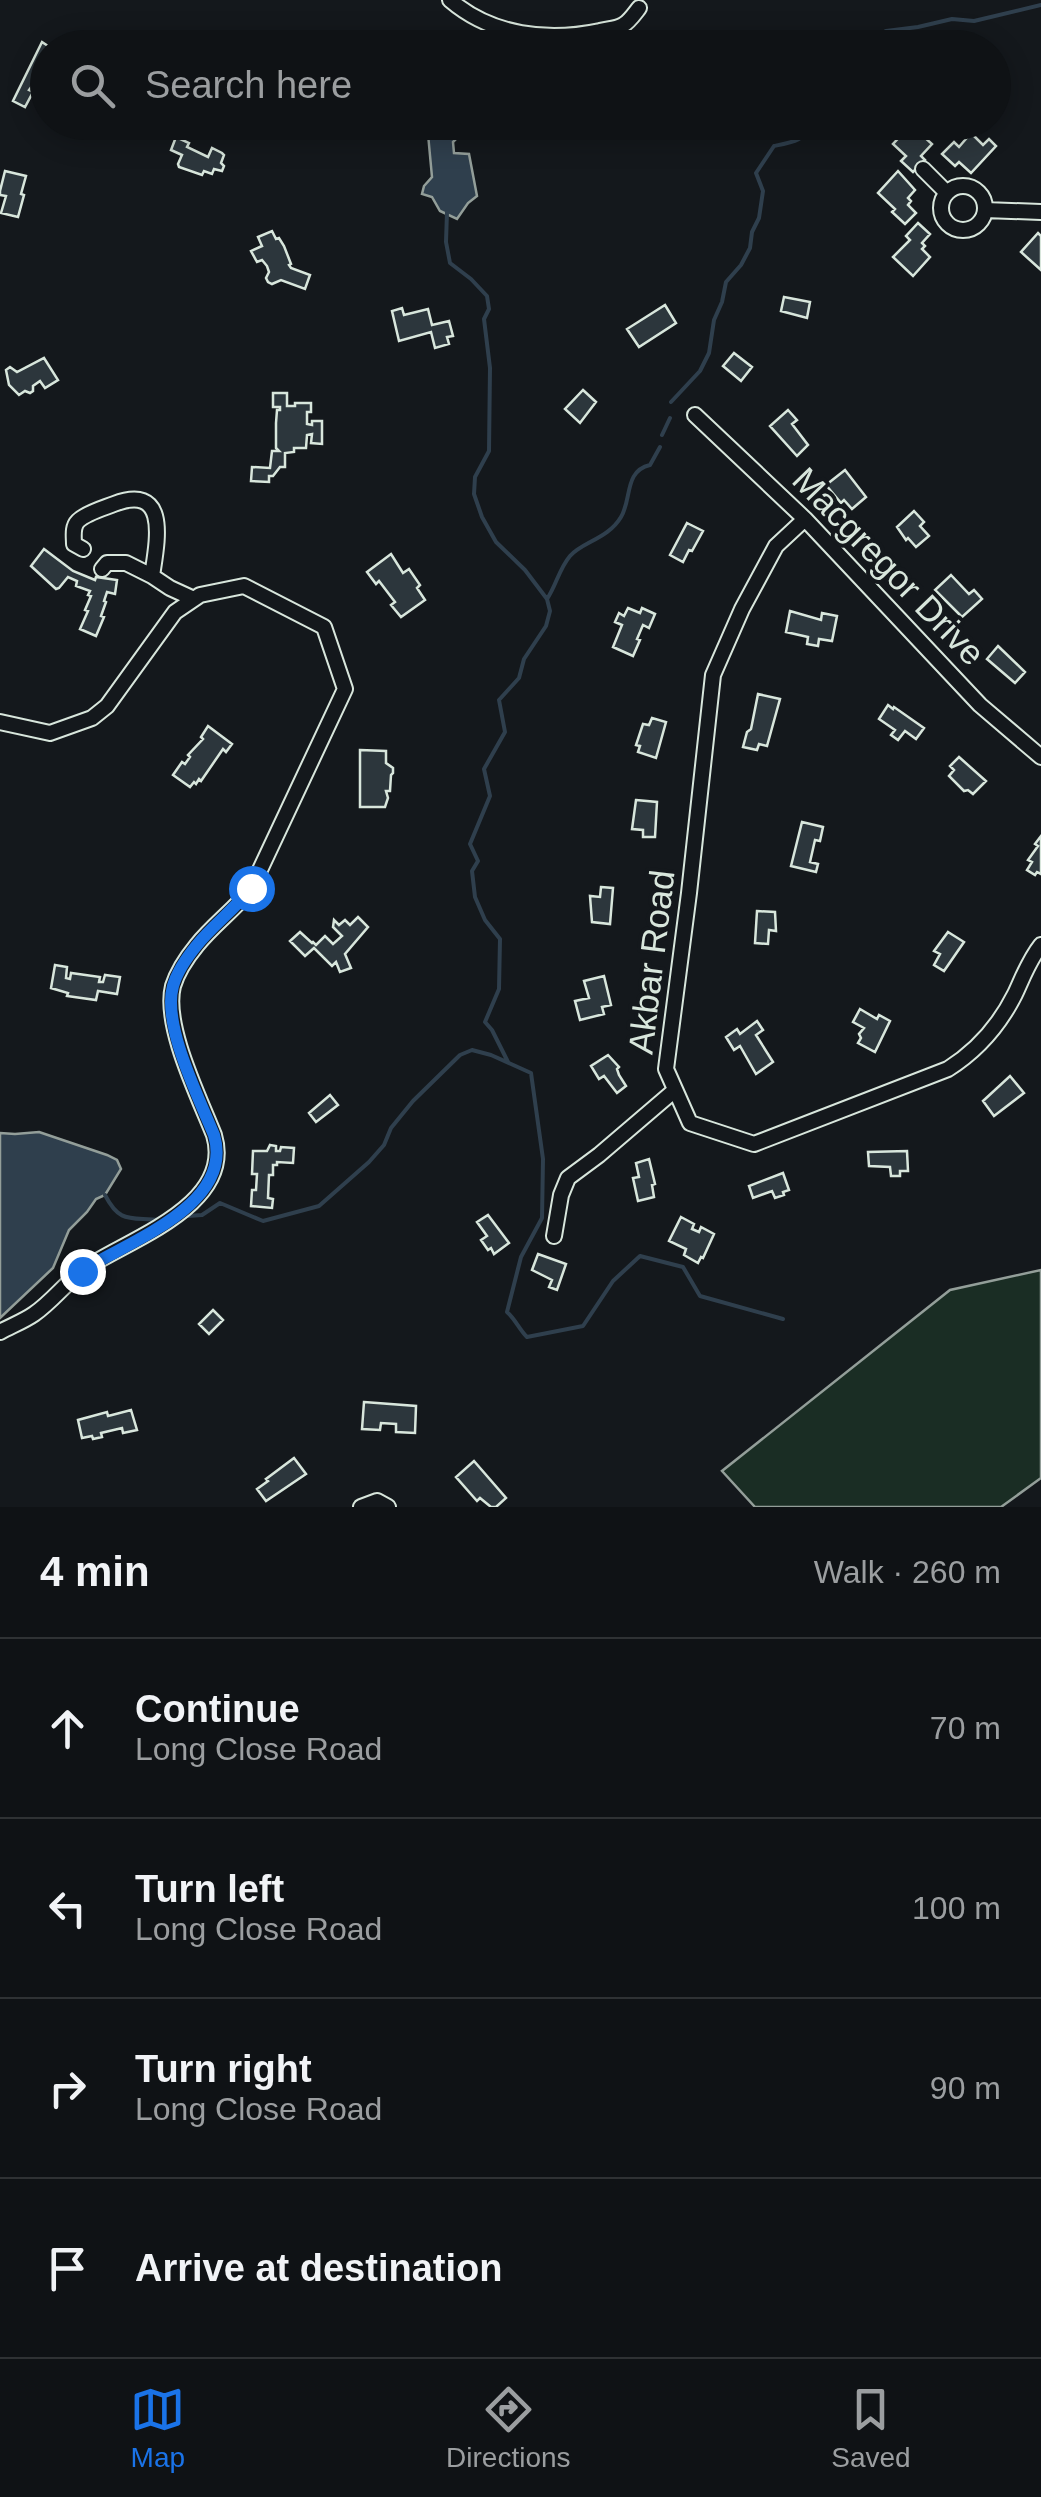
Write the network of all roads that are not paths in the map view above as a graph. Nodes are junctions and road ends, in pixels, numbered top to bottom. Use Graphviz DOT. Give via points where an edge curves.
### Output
graph roads {
  1 [pos="450,0"];
  2 [pos="639,8"];
  3 [pos="510,30"];
  4 [pos="602,30"];
  5 [pos="924,169"];
  6 [pos="947,193"];
  7 [pos="985,210"];
  8 [pos="1041,212"];
  9 [pos="695,415"];
  10 [pos="805,519"];
  11 [pos="83,549"];
  12 [pos="102,569"];
  13 [pos="152,576"];
  14 [pos="170,588"];
  15 [pos="194,599"];
  16 [pos="172,615"];
  17 [pos="0,722"];
  18 [pos="1041,757"];
  19 [pos="1041,945"];
  20 [pos="676,1090"];
  21 [pos="554,1236"];
  22 [pos="0,1332"];
  23 [pos="361,1507"];
  24 [pos="388,1507"];
  1 -- 3 [label="street"];
  2 -- 4 [label="street" via="624,25"];
  5 -- 6 [label="street"];
  6 -- 7 [label="street" via="970,187"];
  6 -- 7 [label="street" via="941,211 956,229 975,226"];
  7 -- 8 [label="street"];
  9 -- 10 [label="street, Macgregor Drive"];
  10 -- 18 [label="street, Macgregor Drive" via="980,706"];
  10 -- 20 [label="street, Akbar Road" via="776,546 714,675 666,1069"];
  11 -- 13 [label="street" via="74,544 78,521 142,498 158,522"];
  12 -- 13 [label="street" via="126,563"];
  13 -- 14 [label="street"];
  14 -- 15 [label="street"];
  14 -- 16 [label="street"];
  15 -- 16 [label="street"];
  15 -- 22 [label="street" via="244,586 324,628 345,690 251,888 196,946 174,984 176,1034 214,1135 217,1164 200,1193 169,1222 82,1271 36,1313"];
  16 -- 17 [label="street" via="92,718 50,733"];
  19 -- 20 [label="street, Akbar Road" via="987,1038 948,1070 754,1144 690,1123"];
  20 -- 21 [label="street" via="568,1178"];
  23 -- 24 [label="street"];
}
